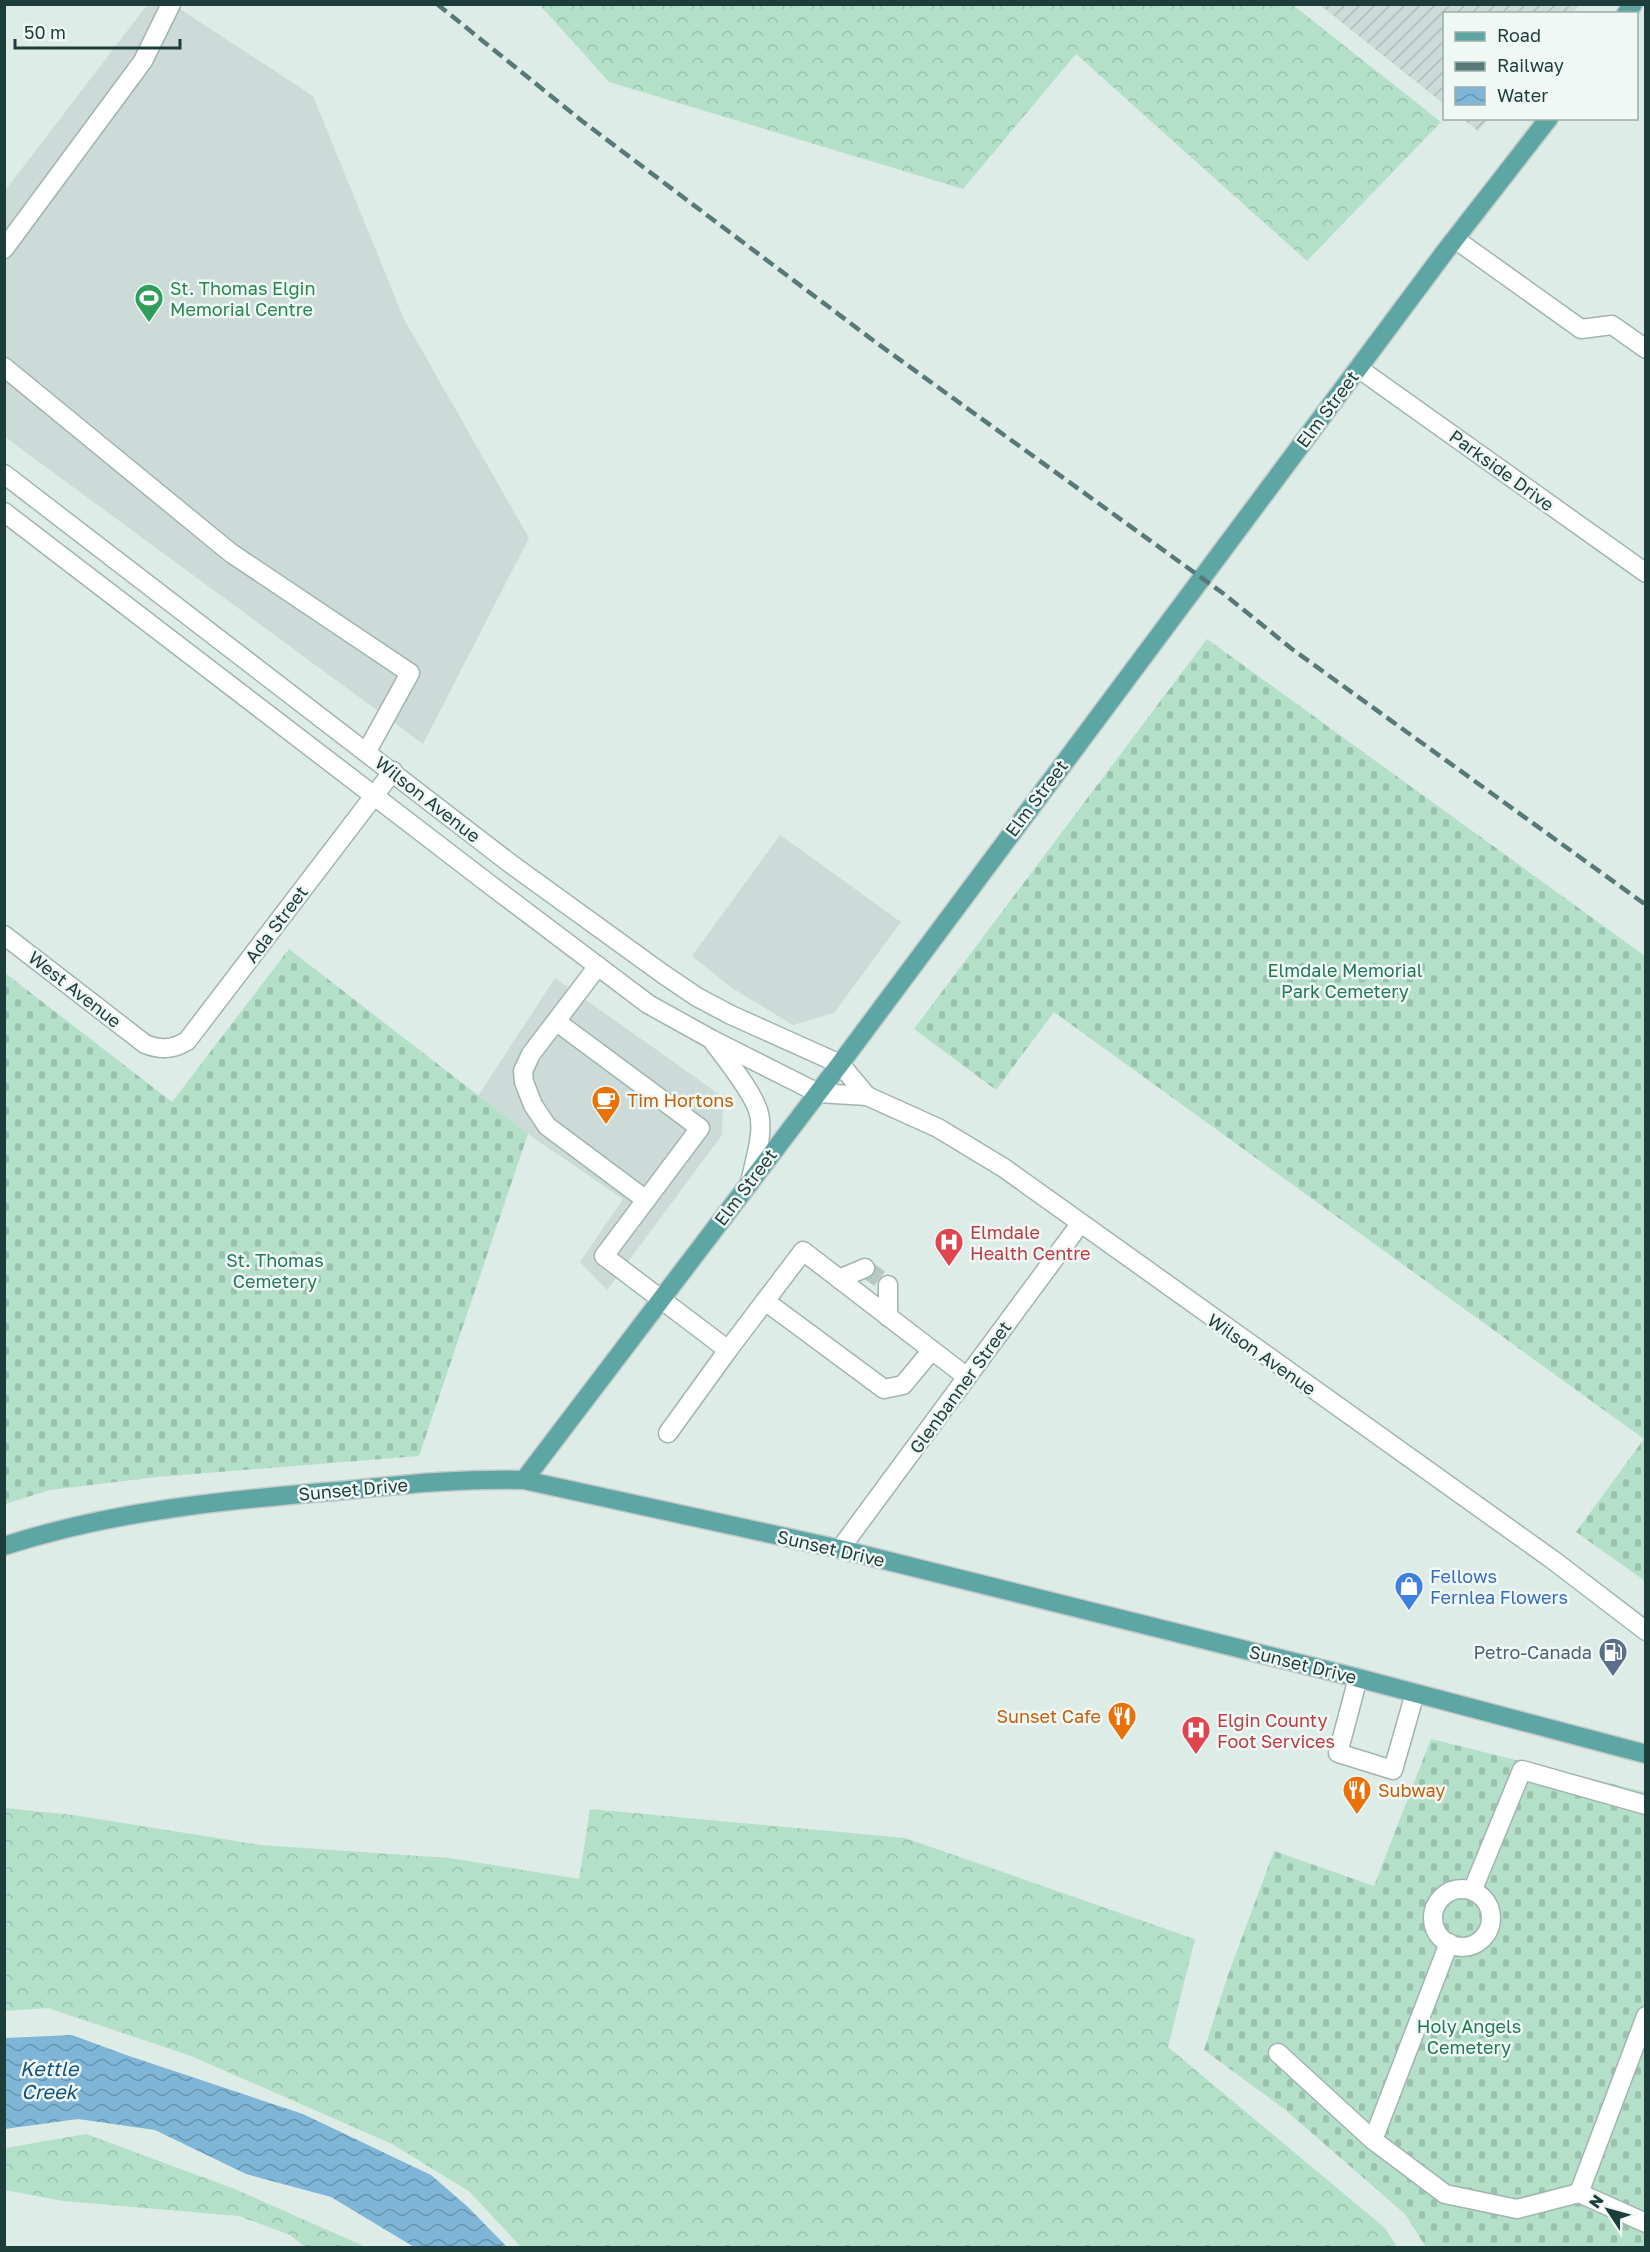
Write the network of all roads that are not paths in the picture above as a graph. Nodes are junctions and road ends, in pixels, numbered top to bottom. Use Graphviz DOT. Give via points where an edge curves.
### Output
graph roads {
  1 [pos="171,4"];
  2 [pos="1548,120"];
  3 [pos="1455,239"];
  4 [pos="4,249"];
  5 [pos="1646,349"];
  6 [pos="4,367"];
  7 [pos="1358,368"];
  8 [pos="4,474"];
  9 [pos="4,512"];
  10 [pos="1646,573"];
  11 [pos="150,587"];
  12 [pos="133,610"];
  13 [pos="366,751"];
  14 [pos="393,771"];
  15 [pos="374,796"];
  16 [pos="511,864"];
  17 [pos="493,888"];
  18 [pos="4,935"];
  19 [pos="598,966"];
  20 [pos="556,1022"];
  21 [pos="711,1039"];
  22 [pos="145,1044"];
  23 [pos="840,1064"];
  24 [pos="818,1093"];
  25 [pos="867,1096"];
  26 [pos="751,1179"];
  27 [pos="646,1200"];
  28 [pos="1080,1224"];
  29 [pos="865,1268"];
  30 [pos="839,1279"];
  31 [pos="888,1286"];
  32 [pos="660,1300"];
  33 [pos="765,1302"];
  34 [pos="888,1317"];
  35 [pos="728,1350"];
  36 [pos="932,1350"];
  37 [pos="967,1377"];
  38 [pos="668,1432"];
  39 [pos="524,1480"];
  40 [pos="4,1546"];
  41 [pos="840,1549"];
  42 [pos="1646,1631"];
  43 [pos="1358,1678"];
  44 [pos="1415,1694"];
  45 [pos="1646,1754"];
  46 [pos="1646,1805"];
  47 [pos="1473,1889"];
  48 [pos="1449,1943"];
  49 [pos="1646,2016"];
  50 [pos="1278,2053"];
  51 [pos="1373,2140"];
  52 [pos="1579,2193"];
  53 [pos="1646,2223"];
  1 -- 4 [label="street" via="143,61"];
  2 -- 3 [label="main road, Elm Street"];
  3 -- 5 [label="street" via="1581,329 1612,325"];
  3 -- 7 [label="main road, Elm Street"];
  6 -- 13 [label="street" via="231,553 410,673"];
  7 -- 10 [label="street, Parkside Drive"];
  7 -- 23 [label="main road, Elm Street"];
  8 -- 11 [label="street, Wilson Avenue"];
  9 -- 12 [label="street, Wilson Avenue"];
  11 -- 12 [label="street"];
  11 -- 13 [label="street, Wilson Avenue"];
  12 -- 15 [label="street, Wilson Avenue"];
  13 -- 14 [label="street, Wilson Avenue"];
  14 -- 15 [label="street, Ada Street"];
  14 -- 16 [label="street, Wilson Avenue"];
  15 -- 17 [label="street, Wilson Avenue"];
  15 -- 22 [label="street, Ada Street" via="187,1041 167,1049"];
  16 -- 17 [label="street"];
  16 -- 23 [label="street, Wilson Avenue" via="697,997"];
  17 -- 19 [label="street, Wilson Avenue"];
  18 -- 22 [label="street, West Avenue"];
  19 -- 20 [label="street"];
  19 -- 21 [label="street, Wilson Avenue" via="648,1005"];
  20 -- 27 [label="street" via="523,1071 533,1105 547,1126"];
  20 -- 27 [label="street" via="700,1128"];
  21 -- 24 [label="street, Wilson Avenue"];
  21 -- 26 [label="street" via="758,1110 759,1139"];
  23 -- 24 [label="main road, Elm Street"];
  23 -- 25 [label="street, Wilson Avenue"];
  24 -- 25 [label="street, Wilson Avenue"];
  24 -- 26 [label="main road, Elm Street"];
  25 -- 28 [label="street, Wilson Avenue" via="938,1128 1004,1168"];
  26 -- 32 [label="main road, Elm Street"];
  27 -- 32 [label="street" via="604,1256"];
  28 -- 37 [label="street, Glenbanner Street"];
  28 -- 42 [label="street, Wilson Avenue" via="1553,1560"];
  29 -- 30 [label="street"];
  30 -- 33 [label="street" via="803,1251"];
  30 -- 34 [label="street"];
  31 -- 34 [label="street"];
  32 -- 35 [label="street"];
  32 -- 39 [label="main road, Elm Street"];
  33 -- 35 [label="street"];
  33 -- 36 [label="street" via="884,1389 903,1385"];
  34 -- 36 [label="street"];
  35 -- 38 [label="street"];
  36 -- 37 [label="street"];
  37 -- 41 [label="street, Glenbanner Street"];
  39 -- 40 [label="main road, Sunset Drive" via="440,1481 140,1512"];
  39 -- 41 [label="main road, Sunset Drive"];
  41 -- 43 [label="main road, Sunset Drive"];
  43 -- 44 [label="main road, Sunset Drive"];
  43 -- 44 [label="street" via="1338,1753 1394,1770"];
  44 -- 45 [label="main road, Sunset Drive"];
  46 -- 47 [label="street" via="1522,1770"];
  47 -- 48 [label="street" via="1452,1888 1436,1902 1431,1922 1442,1941"];
  47 -- 48 [label="street" via="1488,1903 1492,1923 1481,1941 1461,1948"];
  48 -- 51 [label="street"];
  49 -- 52 [label="street"];
  50 -- 51 [label="street"];
  51 -- 52 [label="street" via="1445,2194 1517,2209"];
  52 -- 53 [label="street"];
}
